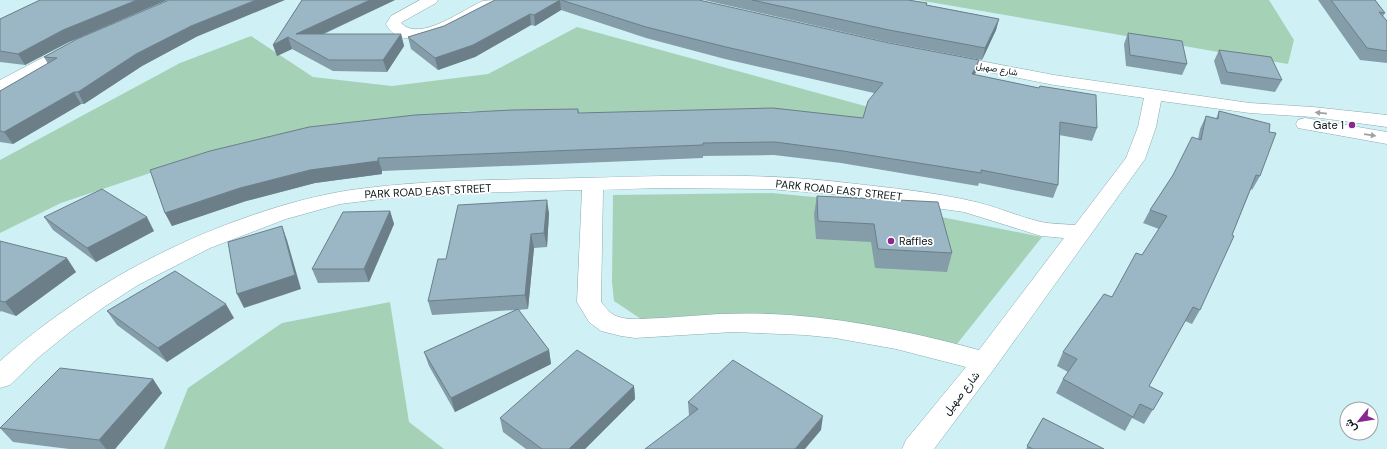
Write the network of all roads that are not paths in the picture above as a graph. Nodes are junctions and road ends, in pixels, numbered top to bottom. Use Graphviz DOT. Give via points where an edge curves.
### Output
graph roads {
  1 [pos="431,0"];
  2 [pos="496,0"];
  3 [pos="89,40"];
  4 [pos="931,57"];
  5 [pos="0,87"];
  6 [pos="1153,94"];
  7 [pos="1290,115"];
  8 [pos="1387,121"];
  9 [pos="1387,138"];
  10 [pos="593,184"];
  11 [pos="1081,232"];
  12 [pos="985,362"];
  13 [pos="0,377"];
  14 [pos="917,449"];
  1 -- 2 [label="street" via="396,19 393,24 395,29 412,34 436,31"];
  3 -- 5 [label="street"];
  4 -- 6 [label="street, شارع صهيل" via="1054,80"];
  6 -- 7 [label="street, شارع صهيل"];
  6 -- 11 [label="street, شارع صهيل" via="1145,137 1135,159"];
  8 -- 7 [label="street, one-way" via="1350,116"];
  7 -- 9 [label="street, one-way" via="1322,128"];
  10 -- 11 [label="street, PARK ROAD EAST STREET" via="772,182 878,192 977,208 1042,229"];
  10 -- 12 [label="street" via="589,302 595,314 606,323 622,328 742,323 790,324 892,338"];
  10 -- 13 [label="street, PARK ROAD EAST STREET" via="419,189 359,195 309,205 257,221 207,240 147,269 86,306 27,351"];
  11 -- 12 [label="street, شارع صهيل"];
  12 -- 14 [label="street, شارع صهيل"];
}
